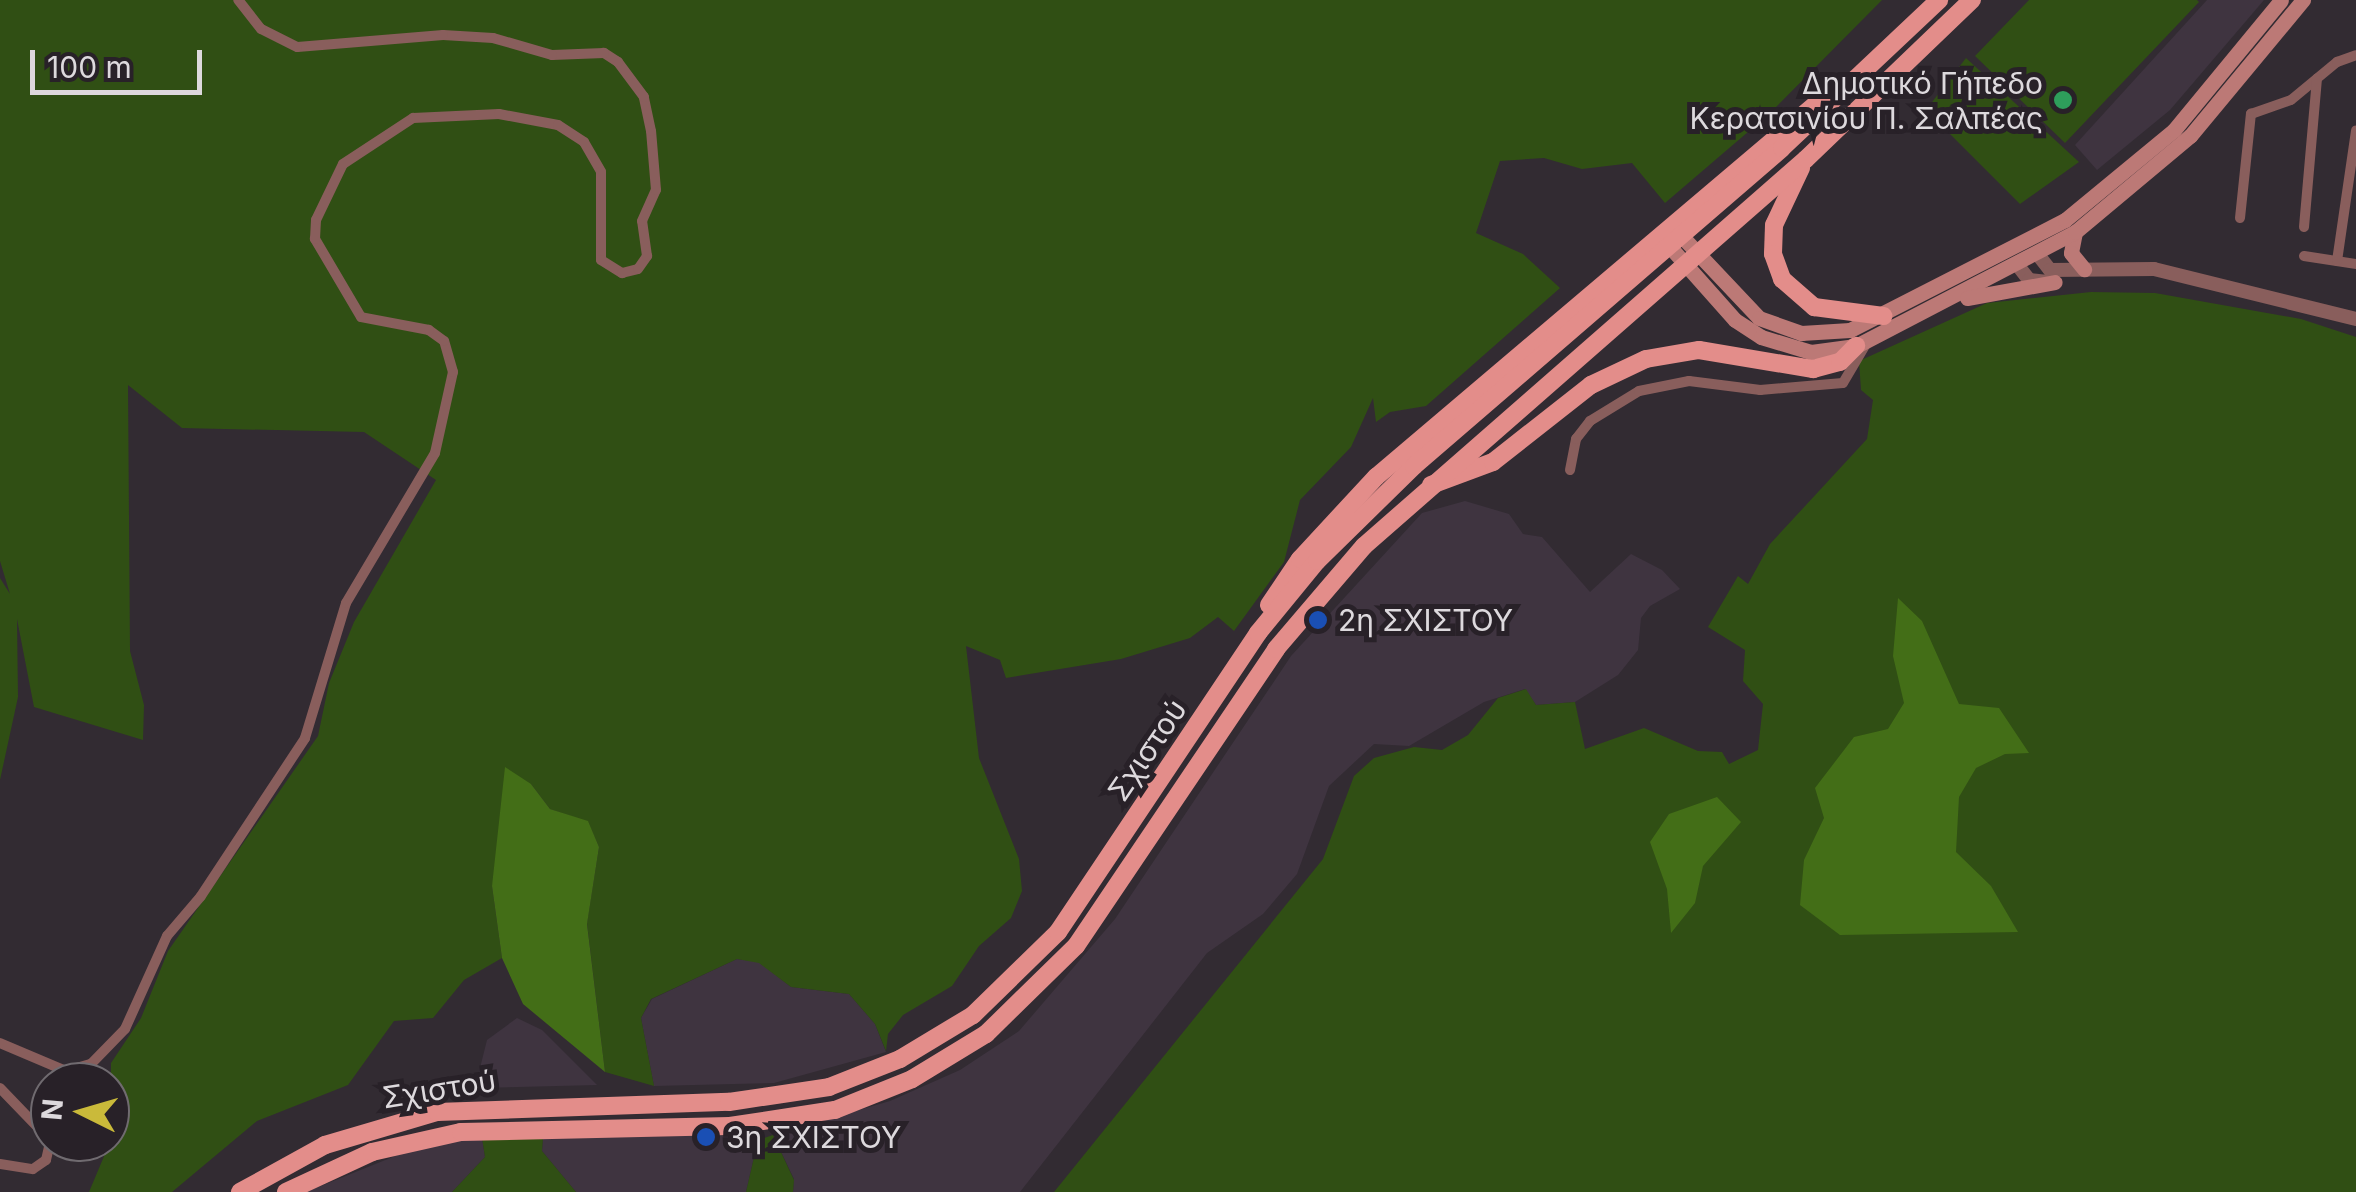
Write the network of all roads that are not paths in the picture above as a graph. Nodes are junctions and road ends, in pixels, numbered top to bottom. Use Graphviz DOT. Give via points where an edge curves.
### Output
graph roads {
  1 [pos="238,0"];
  2 [pos="1940,0"];
  3 [pos="1972,0"];
  4 [pos="2281,0"];
  5 [pos="2303,0"];
  6 [pos="2356,56"];
  7 [pos="1856,78"];
  8 [pos="2316,79"];
  9 [pos="2356,135"];
  10 [pos="1806,159"];
  11 [pos="2240,218"];
  12 [pos="2304,227"];
  13 [pos="1663,228"];
  14 [pos="2075,232"];
  15 [pos="2039,256"];
  16 [pos="2304,256"];
  17 [pos="2337,261"];
  18 [pos="2356,264"];
  19 [pos="2019,266"];
  20 [pos="2084,269"];
  21 [pos="2102,270"];
  22 [pos="2055,282"];
  23 [pos="1943,303"];
  24 [pos="1882,316"];
  25 [pos="2356,319"];
  26 [pos="1861,344"];
  27 [pos="1570,470"];
  28 [pos="1426,486"];
  29 [pos="1258,634"];
  30 [pos="0,1043"];
  31 [pos="0,1088"];
  32 [pos="30,1120"];
  33 [pos="43,1162"];
  34 [pos="0,1164"];
  35 [pos="240,1192"];
  36 [pos="286,1192"];
  1 -- 30 [label="street" via="261,29 297,47 444,35 493,38 552,55 604,53 644,97 656,190 642,220 648,256 622,273 601,260 601,172 584,142 558,125 499,114 412,118 343,164 314,239 361,317 430,330 444,341 453,372 434,453 346,603 305,738 201,896 166,936 144,1000 125,1029 91,1064 66,1072"];
  2 -- 7 [label="main road, Σχιστού"];
  3 -- 10 [label="main road, Σχιστού"];
  4 -- 24 [label="main road" via="2174,130 2065,220"];
  5 -- 14 [label="main road" via="2190,136"];
  6 -- 8 [label="street"];
  7 -- 13 [label="main road" via="1825,90"];
  7 -- 29 [label="main road, Σχιστού" via="1386,492"];
  8 -- 11 [label="street" via="2290,100 2251,114"];
  8 -- 12 [label="street"];
  9 -- 17 [label="street"];
  10 -- 24 [label="main road" via="1774,225 1773,254 1782,279 1814,307"];
  10 -- 28 [label="main road, Σχιστού"];
  13 -- 24 [label="main road" via="1737,299 1779,328 1841,332"];
  13 -- 26 [label="main road" via="1748,330 1811,352"];
  13 -- 29 [label="main road" via="1339,513 1286,576"];
  14 -- 15 [label="main road"];
  14 -- 20 [label="main road" via="2071,253"];
  15 -- 19 [label="main road"];
  15 -- 20 [label="street" via="2050,270"];
  16 -- 17 [label="street"];
  17 -- 18 [label="street"];
  19 -- 22 [label="street" via="2030,280"];
  19 -- 23 [label="main road"];
  20 -- 21 [label="street"];
  21 -- 22 [label="street"];
  21 -- 25 [label="street" via="2154,269"];
  22 -- 23 [label="main road"];
  23 -- 26 [label="main road"];
  26 -- 27 [label="street" via="1843,382 1775,390 1677,381 1639,392 1590,421 1576,439"];
  26 -- 28 [label="main road" via="1840,362 1813,369 1698,350 1634,363 1590,384 1493,462"];
  28 -- 36 [label="main road, Σχιστού" via="1333,578 1276,649 1076,946 1015,1012 949,1060 872,1096 796,1118 730,1126 461,1132 372,1152"];
  29 -- 35 [label="main road, Σχιστού" via="1058,932 1000,994 937,1039 829,1087 760,1100 481,1106 408,1118 325,1145"];
  31 -- 32 [label="street"];
  33 -- 34 [label="street" via="33,1169"];
}
